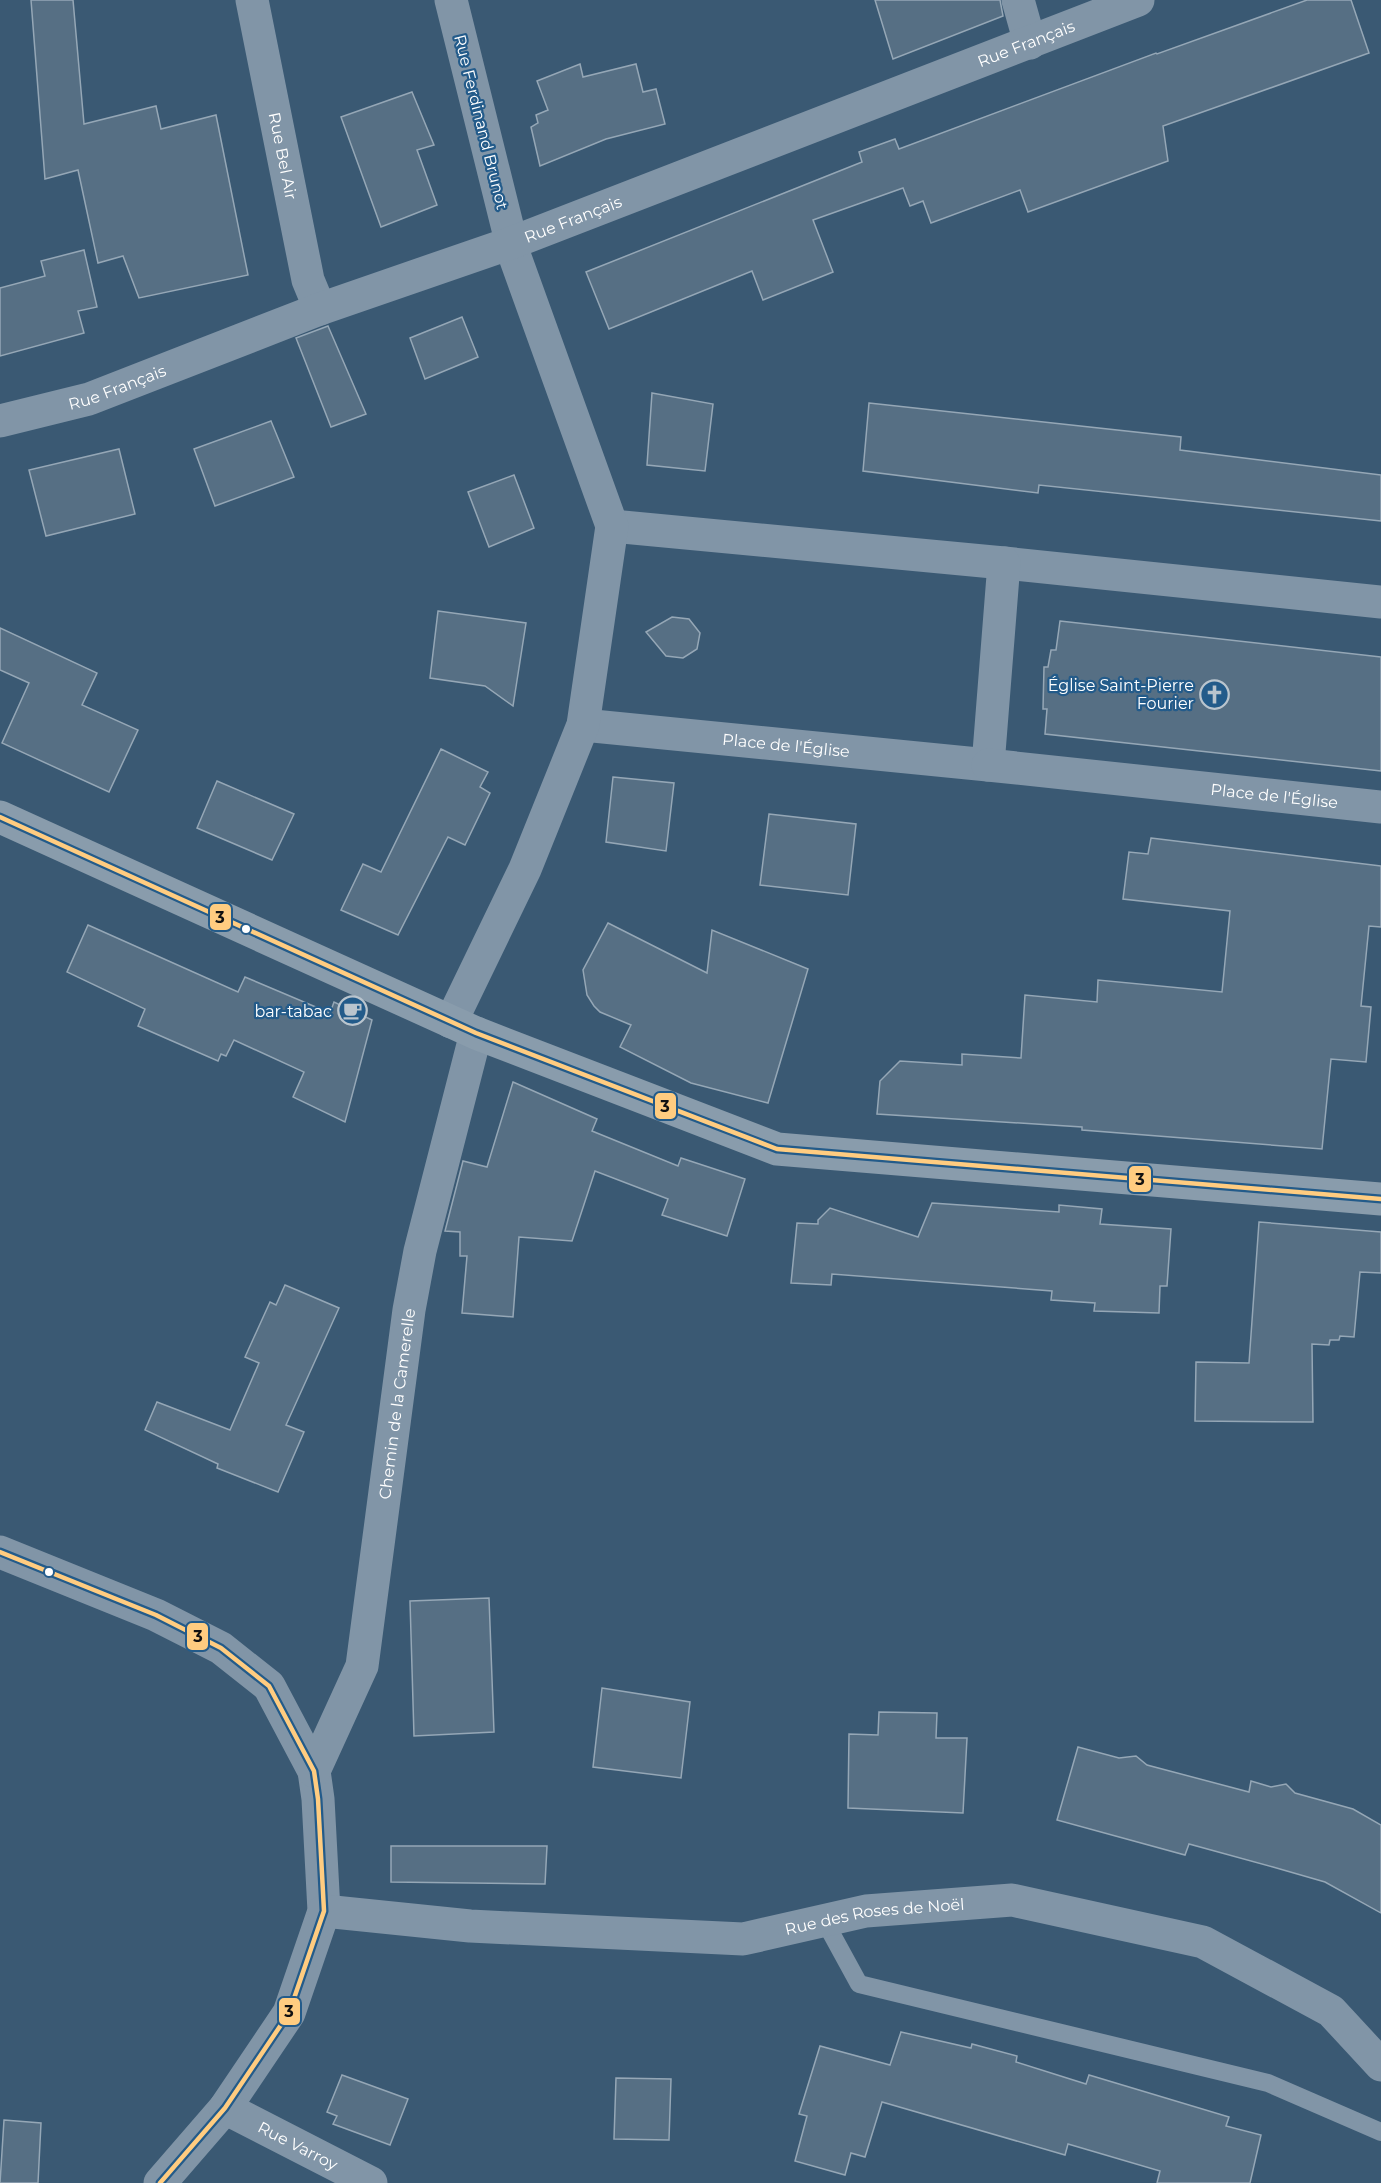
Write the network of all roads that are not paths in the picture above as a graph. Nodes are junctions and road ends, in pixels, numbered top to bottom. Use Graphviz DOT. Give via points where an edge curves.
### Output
graph roads {
  1 [pos="252,0"];
  2 [pos="452,0"];
  3 [pos="1018,0"];
  4 [pos="1138,0"];
  5 [pos="1030,43"];
  6 [pos="511,243"];
  7 [pos="320,309"];
  8 [pos="0,421"];
  9 [pos="612,526"];
  10 [pos="1004,563"];
  11 [pos="1381,602"];
  12 [pos="583,725"];
  13 [pos="988,765"];
  14 [pos="1381,807"];
  15 [pos="0,818"];
  16 [pos="463,1028"];
  17 [pos="1381,1199"];
  18 [pos="0,1552"];
  19 [pos="314,1771"];
  20 [pos="324,1911"];
  21 [pos="824,1920"];
  22 [pos="1381,2065"];
  23 [pos="225,2108"];
  24 [pos="1381,2132"];
  25 [pos="160,2183"];
  26 [pos="371,2183"];
  1 -- 7 [label="street, Rue Bel Air" via="308,280"];
  2 -- 6 [label="street, Rue Ferdinand Brunot"];
  3 -- 5 [label="street"];
  4 -- 5 [label="street, Rue Français"];
  5 -- 6 [label="street, Rue Français"];
  6 -- 7 [label="street, Rue Français"];
  6 -- 9 [label="street"];
  7 -- 8 [label="street, Rue Français" via="89,399"];
  9 -- 10 [label="street"];
  9 -- 12 [label="street"];
  10 -- 11 [label="street"];
  10 -- 13 [label="street"];
  12 -- 13 [label="street, Place de l'Église"];
  12 -- 16 [label="street"];
  13 -- 14 [label="street, Place de l'Église"];
  15 -- 16 [label="main road"];
  16 -- 17 [label="main road" via="777,1149"];
  16 -- 19 [label="street, Chemin de la Camerelle" via="409,1310 362,1666"];
  18 -- 19 [label="street" via="156,1615 221,1648 269,1686"];
  19 -- 20 [label="street"];
  20 -- 21 [label="street, Rue des Roses de Noël" via="470,1926 743,1939"];
  20 -- 23 [label="street" via="289,2013"];
  21 -- 22 [label="street, Rue des Roses de Noël" via="866,1911 1011,1900 1203,1942 1331,2011"];
  21 -- 24 [label="lane" via="859,1984 1268,2083"];
  23 -- 25 [label="street"];
  23 -- 26 [label="street, Rue Varroy"];
}
